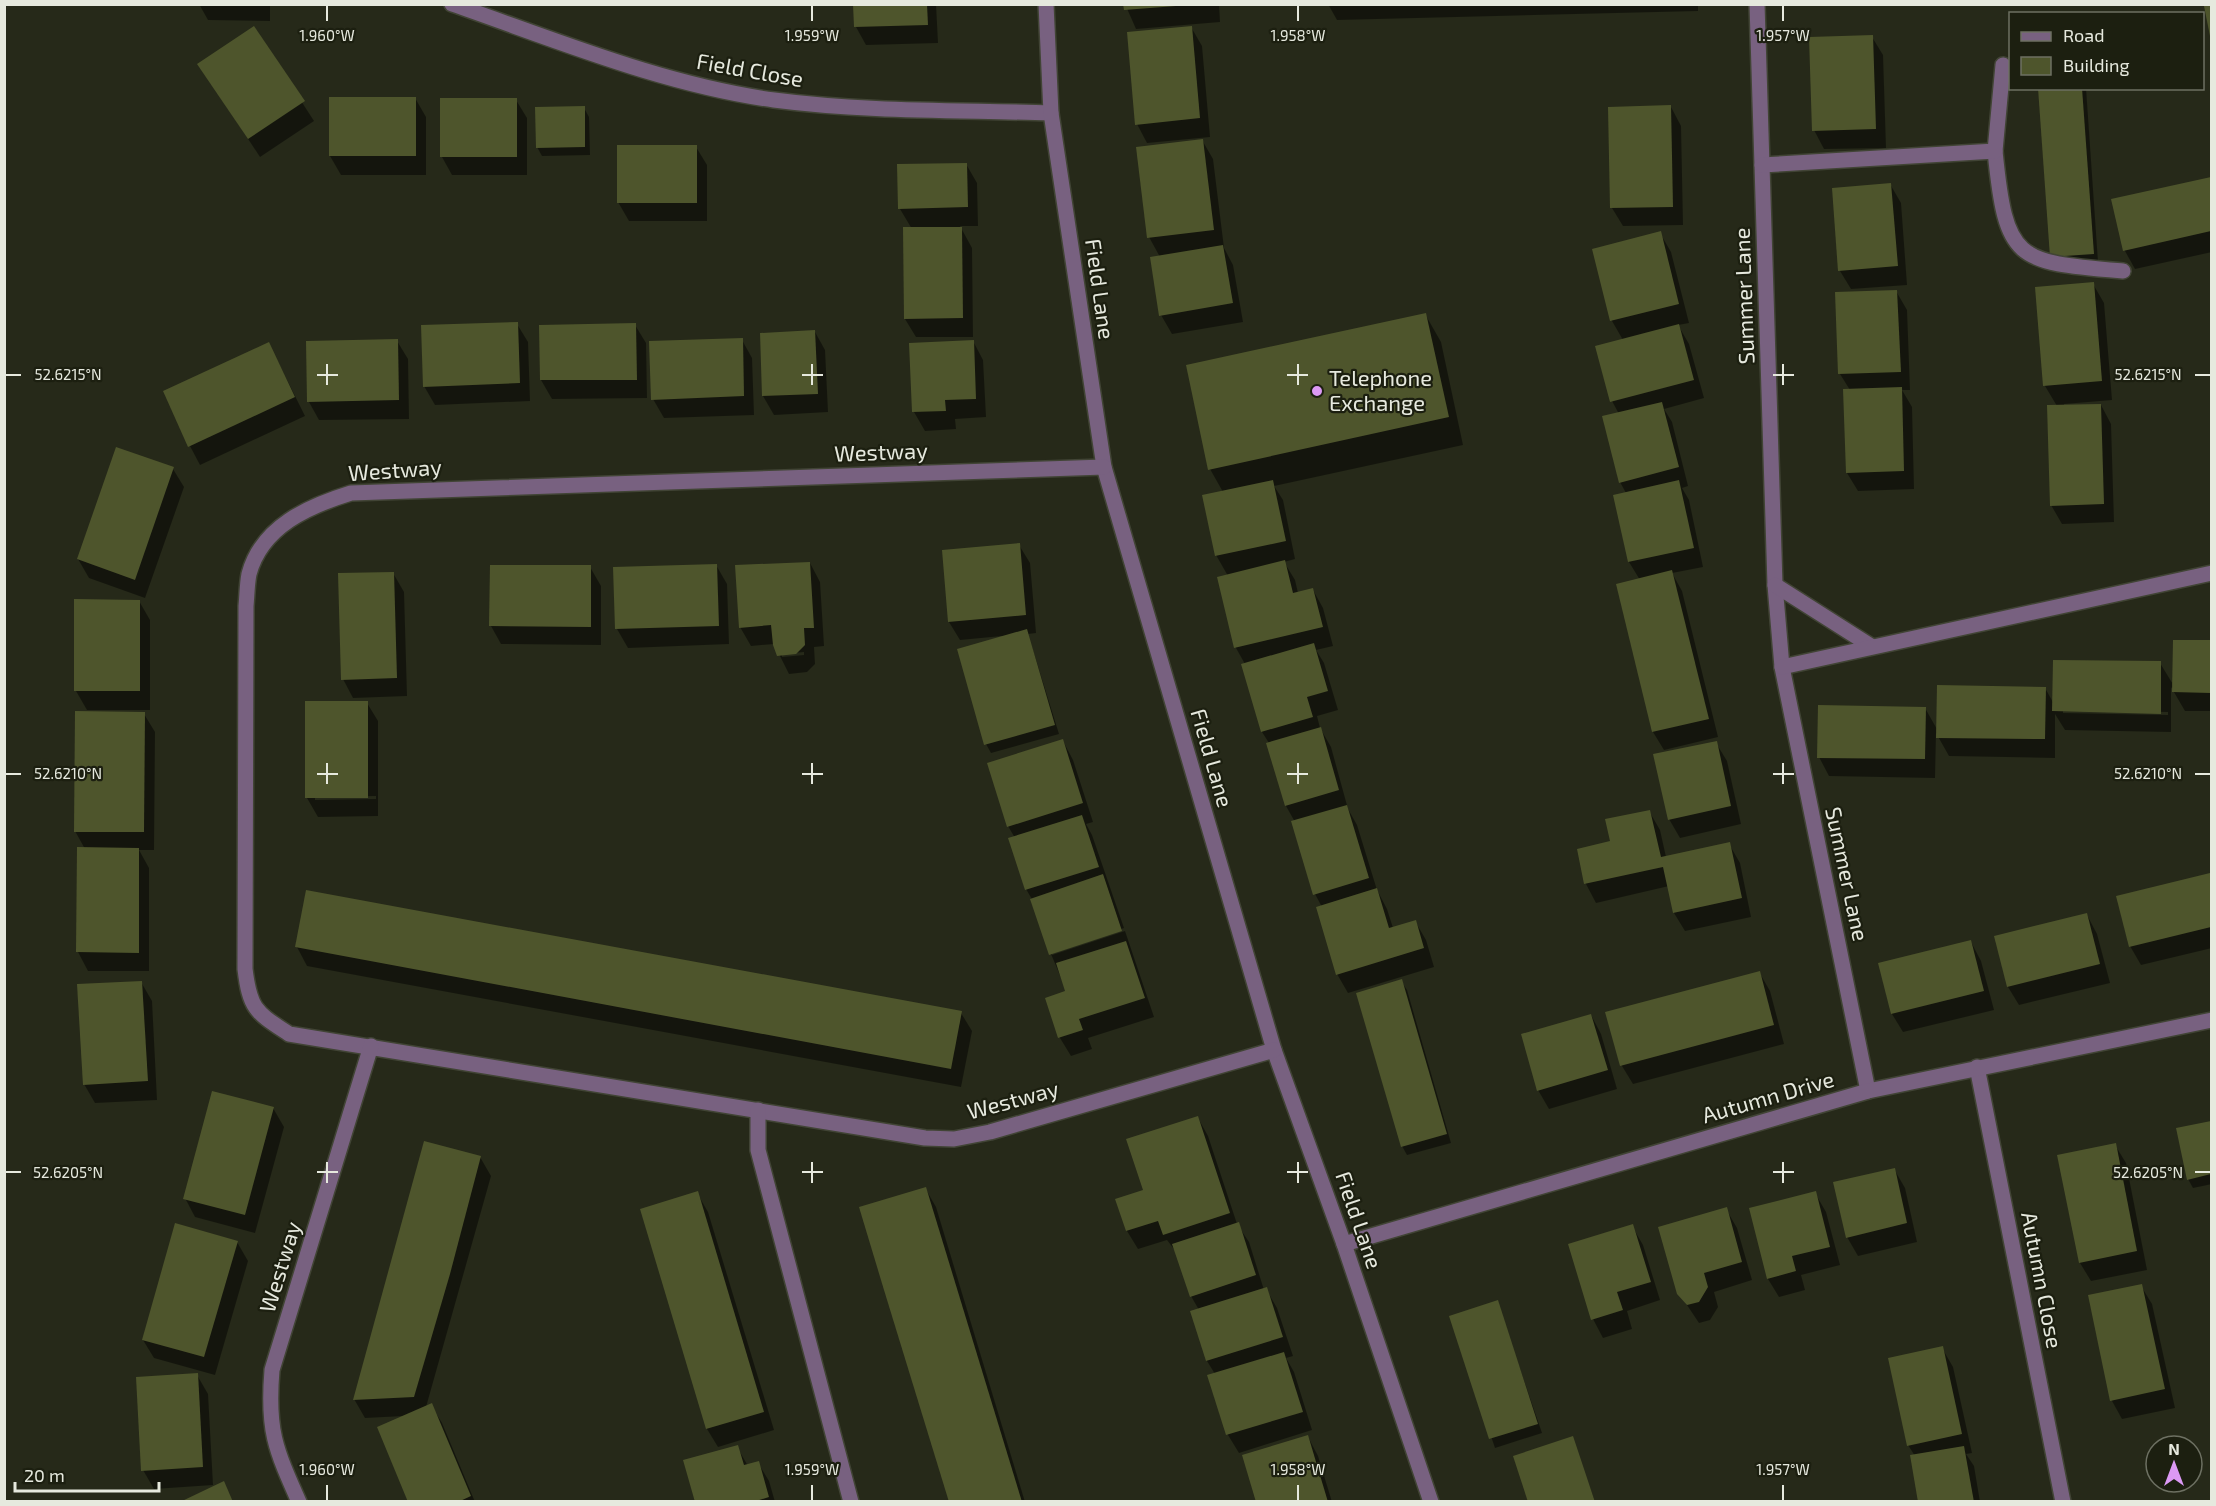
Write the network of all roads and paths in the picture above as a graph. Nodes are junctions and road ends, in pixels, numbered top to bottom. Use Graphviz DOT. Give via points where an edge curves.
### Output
graph roads {
  1 [pos="452,4"];
  2 [pos="1046,4"];
  3 [pos="1757,4"];
  4 [pos="2003,65"];
  5 [pos="1051,112"];
  6 [pos="1995,151"];
  7 [pos="1762,165"];
  8 [pos="2123,271"];
  9 [pos="1104,467"];
  10 [pos="2211,573"];
  11 [pos="1775,585"];
  12 [pos="1871,646"];
  13 [pos="1782,667"];
  14 [pos="2211,1020"];
  15 [pos="371,1046"];
  16 [pos="1274,1050"];
  17 [pos="1977,1067"];
  18 [pos="1868,1091"];
  19 [pos="758,1110"];
  20 [pos="1344,1244"];
  21 [pos="299,1502"];
  22 [pos="851,1502"];
  23 [pos="1431,1502"];
  24 [pos="2063,1502"];
  1 -- 5 [label="street, Field Close" via="670,77 773,100 856,108"];
  2 -- 5 [label="street, Field Lane"];
  3 -- 7 [label="street, Summer Lane"];
  4 -- 6 [label="street"];
  5 -- 9 [label="street, Field Lane"];
  6 -- 7 [label="street"];
  6 -- 8 [label="street" via="2000,205 2009,235 2025,252 2059,266"];
  7 -- 11 [label="street, Summer Lane"];
  9 -- 15 [label="street, Westway" via="351,493 315,504 285,521 249,573 246,606 245,969 249,999 264,1018 289,1034"];
  9 -- 16 [label="street, Field Lane"];
  10 -- 12 [label="street"];
  11 -- 12 [label="street"];
  11 -- 13 [label="street, Summer Lane"];
  12 -- 13 [label="street"];
  13 -- 18 [label="street, Summer Lane"];
  14 -- 17 [label="street, Autumn Drive"];
  15 -- 19 [label="street, Westway"];
  15 -- 21 [label="street, Westway" via="272,1370 269,1410 275,1448"];
  16 -- 19 [label="street, Westway" via="954,1139 925,1138"];
  16 -- 20 [label="street, Field Lane"];
  17 -- 18 [label="street, Autumn Drive"];
  17 -- 24 [label="street, Autumn Close"];
  18 -- 20 [label="street, Autumn Drive"];
  19 -- 22 [label="street" via="758,1150"];
  20 -- 23 [label="street, Field Lane"];
}
